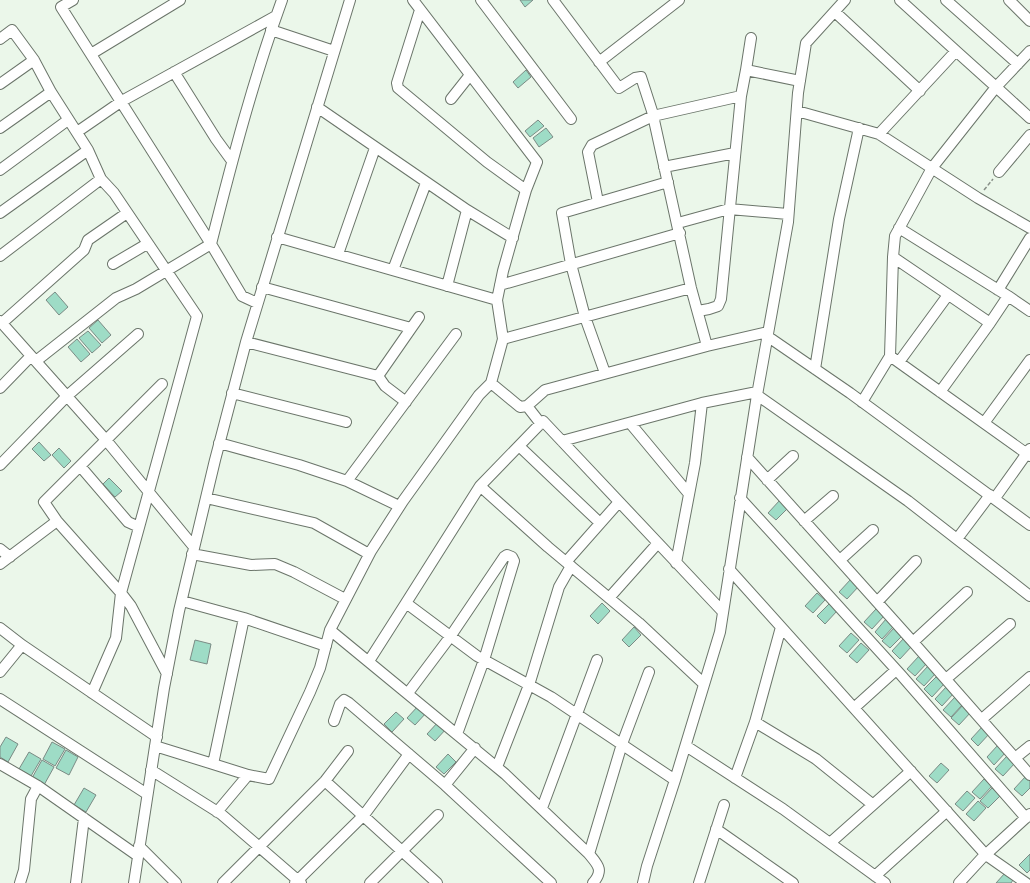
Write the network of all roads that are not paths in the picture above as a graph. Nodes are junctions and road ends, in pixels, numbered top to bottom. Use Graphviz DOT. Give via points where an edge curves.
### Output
graph roads {
  1 [pos="72,0"];
  2 [pos="180,0"];
  3 [pos="350,0"];
  4 [pos="413,0"];
  5 [pos="481,0"];
  6 [pos="553,0"];
  7 [pos="679,0"];
  8 [pos="845,0"];
  9 [pos="900,0"];
  10 [pos="946,0"];
  11 [pos="1009,0"];
  12 [pos="277,6"];
  13 [pos="420,10"];
  14 [pos="835,12"];
  15 [pos="1030,21"];
  16 [pos="271,30"];
  17 [pos="751,38"];
  18 [pos="0,39"];
  19 [pos="334,51"];
  20 [pos="956,51"];
  21 [pos="1030,51"];
  22 [pos="91,54"];
  23 [pos="34,60"];
  24 [pos="599,62"];
  25 [pos="1018,64"];
  26 [pos="746,70"];
  27 [pos="174,72"];
  28 [pos="470,75"];
  29 [pos="800,81"];
  30 [pos="0,84"];
  31 [pos="996,87"];
  32 [pos="920,91"];
  33 [pos="51,92"];
  34 [pos="741,96"];
  35 [pos="451,99"];
  36 [pos="122,101"];
  37 [pos="317,107"];
  38 [pos="797,111"];
  39 [pos="653,116"];
  40 [pos="1030,118"];
  41 [pos="572,119"];
  42 [pos="68,120"];
  43 [pos="0,128"];
  44 [pos="859,128"];
  45 [pos="77,132"];
  46 [pos="879,134"];
  47 [pos="1030,135"];
  48 [pos="375,148"];
  49 [pos="88,150"];
  50 [pos="735,153"];
  51 [pos="232,161"];
  52 [pos="664,167"];
  53 [pos="932,168"];
  54 [pos="0,170"];
  55 [pos="999,172"];
  56 [pos="101,179"];
  57 [pos="668,182"];
  58 [pos="426,183"];
  59 [pos="526,190"];
  60 [pos="598,202"];
  61 [pos="729,209"];
  62 [pos="467,210"];
  63 [pos="0,213"];
  64 [pos="127,213"];
  65 [pos="788,214"];
  66 [pos="678,223"];
  67 [pos="899,228"];
  68 [pos="1030,230"];
  69 [pos="680,233"];
  70 [pos="278,237"];
  71 [pos="513,238"];
  72 [pos="147,244"];
  73 [pos="212,244"];
  74 [pos="338,254"];
  75 [pos="0,256"];
  76 [pos="893,257"];
  77 [pos="113,264"];
  78 [pos="571,264"];
  79 [pos="393,270"];
  80 [pos="165,271"];
  81 [pos="500,285"];
  82 [pos="447,286"];
  83 [pos="262,287"];
  84 [pos="691,288"];
  85 [pos="998,290"];
  86 [pos="948,295"];
  87 [pos="1008,296"];
  88 [pos="497,300"];
  89 [pos="257,303"];
  90 [pos="1030,310"];
  91 [pos="698,311"];
  92 [pos="419,317"];
  93 [pos="585,317"];
  94 [pos="1,322"];
  95 [pos="990,323"];
  96 [pos="411,328"];
  97 [pos="138,334"];
  98 [pos="456,334"];
  99 [pos="768,334"];
  100 [pos="503,339"];
  101 [pos="246,342"];
  102 [pos="707,346"];
  103 [pos="34,359"];
  104 [pos="894,359"];
  105 [pos="1030,360"];
  106 [pos="815,369"];
  107 [pos="605,373"];
  108 [pos="378,376"];
  109 [pos="492,383"];
  110 [pos="162,384"];
  111 [pos="0,388"];
  112 [pos="940,392"];
  113 [pos="232,393"];
  114 [pos="757,393"];
  115 [pos="66,396"];
  116 [pos="406,402"];
  117 [pos="862,402"];
  118 [pos="702,403"];
  119 [pos="527,406"];
  120 [pos="346,422"];
  121 [pos="630,423"];
  122 [pos="541,424"];
  123 [pos="984,424"];
  124 [pos="106,440"];
  125 [pos="562,441"];
  126 [pos="219,443"];
  127 [pos="519,446"];
  128 [pos="1029,453"];
  129 [pos="793,456"];
  130 [pos="747,457"];
  131 [pos="0,465"];
  132 [pos="80,466"];
  133 [pos="767,480"];
  134 [pos="347,481"];
  135 [pos="480,486"];
  136 [pos="149,492"];
  137 [pos="689,494"];
  138 [pos="833,496"];
  139 [pos="993,497"];
  140 [pos="206,498"];
  141 [pos="740,498"];
  142 [pos="619,502"];
  143 [pos="399,506"];
  144 [pos="57,521"];
  145 [pos="804,521"];
  146 [pos="600,523"];
  147 [pos="1030,525"];
  148 [pos="139,527"];
  149 [pos="874,530"];
  150 [pos="957,539"];
  151 [pos="658,543"];
  152 [pos="0,549"];
  153 [pos="193,550"];
  154 [pos="369,554"];
  155 [pos="10,557"];
  156 [pos="840,560"];
  157 [pos="916,561"];
  158 [pos="676,563"];
  159 [pos="0,564"];
  160 [pos="569,564"];
  161 [pos="729,569"];
  162 [pos="967,592"];
  163 [pos="121,593"];
  164 [pos="1030,596"];
  165 [pos="609,598"];
  166 [pos="345,599"];
  167 [pos="182,601"];
  168 [pos="877,602"];
  169 [pos="406,603"];
  170 [pos="723,612"];
  171 [pos="244,618"];
  172 [pos="1010,624"];
  173 [pos="781,627"];
  174 [pos="0,628"];
  175 [pos="330,630"];
  176 [pos="450,637"];
  177 [pos="913,642"];
  178 [pos="22,646"];
  179 [pos="326,646"];
  180 [pos="484,660"];
  181 [pos="597,660"];
  182 [pos="369,661"];
  183 [pos="896,670"];
  184 [pos="0,672"];
  185 [pos="649,672"];
  186 [pos="167,674"];
  187 [pos="1030,677"];
  188 [pos="946,679"];
  189 [pos="704,684"];
  190 [pos="530,685"];
  191 [pos="92,693"];
  192 [pos="408,693"];
  193 [pos="0,699"];
  194 [pos="854,708"];
  195 [pos="577,714"];
  196 [pos="982,720"];
  197 [pos="334,721"];
  198 [pos="755,722"];
  199 [pos="457,734"];
  200 [pos="156,742"];
  201 [pos="622,744"];
  202 [pos="686,746"];
  203 [pos="1030,746"];
  204 [pos="475,748"];
  205 [pos="348,751"];
  206 [pos="409,754"];
  207 [pos="1015,758"];
  208 [pos="0,764"];
  209 [pos="213,764"];
  210 [pos="497,767"];
  211 [pos="151,770"];
  212 [pos="911,771"];
  213 [pos="248,775"];
  214 [pos="1030,775"];
  215 [pos="735,778"];
  216 [pos="675,780"];
  217 [pos="325,781"];
  218 [pos="445,785"];
  219 [pos="38,786"];
  220 [pos="147,794"];
  221 [pos="872,804"];
  222 [pos="724,805"];
  223 [pos="542,808"];
  224 [pos="947,811"];
  225 [pos="217,812"];
  226 [pos="364,815"];
  227 [pos="438,815"];
  228 [pos="1028,816"];
  229 [pos="84,818"];
  230 [pos="716,829"];
  231 [pos="830,843"];
  232 [pos="258,846"];
  233 [pos="402,850"];
  234 [pos="139,851"];
  235 [pos="589,854"];
  236 [pos="986,855"];
  237 [pos="875,876"];
  238 [pos="298,882"];
  239 [pos="598,882"];
  240 [pos="20,883"];
  241 [pos="76,883"];
  242 [pos="134,883"];
  243 [pos="176,883"];
  244 [pos="223,883"];
  245 [pos="370,883"];
  246 [pos="437,883"];
  247 [pos="551,883"];
  248 [pos="643,883"];
  249 [pos="699,883"];
  250 [pos="793,883"];
  251 [pos="885,883"];
  252 [pos="959,883"];
  253 [pos="1026,883"];
  1 -- 22 [label="street" via="61,7"];
  2 -- 22 [label="street"];
  3 -- 19 [label="street"];
  4 -- 13 [label="street"];
  5 -- 41 [label="street"];
  6 -- 24 [label="street"];
  7 -- 24 [label="street"];
  8 -- 14 [label="street"];
  9 -- 20 [label="street"];
  10 -- 25 [label="street"];
  11 -- 15 [label="street"];
  12 -- 16 [label="street"];
  12 -- 27 [label="street"];
  13 -- 28 [label="street"];
  13 -- 59 [label="street" via="397,83 398,88 487,162"];
  14 -- 29 [label="street" via="806,43"];
  14 -- 32 [label="street"];
  16 -- 19 [label="street"];
  16 -- 51 [label="street"];
  17 -- 26 [label="street"];
  18 -- 23 [label="street" via="12,30"];
  19 -- 37 [label="street"];
  20 -- 31 [label="street"];
  20 -- 32 [label="street"];
  21 -- 25 [label="street"];
  22 -- 36 [label="street"];
  23 -- 30 [label="street"];
  23 -- 33 [label="street"];
  24 -- 39 [label="street" via="619,88 641,77"];
  25 -- 31 [label="street"];
  26 -- 29 [label="street"];
  26 -- 34 [label="street"];
  27 -- 36 [label="street"];
  27 -- 51 [label="street"];
  28 -- 35 [label="street"];
  28 -- 59 [label="street" via="537,162"];
  29 -- 38 [label="street"];
  31 -- 40 [label="street"];
  31 -- 53 [label="street"];
  32 -- 46 [label="street"];
  33 -- 42 [label="street"];
  33 -- 43 [label="street"];
  34 -- 39 [label="street"];
  34 -- 50 [label="street"];
  36 -- 45 [label="street"];
  36 -- 73 [label="street"];
  37 -- 48 [label="street"];
  37 -- 70 [label="street"];
  38 -- 44 [label="street"];
  38 -- 65 [label="street"];
  39 -- 52 [label="street"];
  39 -- 60 [label="street" via="589,148"];
  42 -- 45 [label="street"];
  42 -- 54 [label="street"];
  44 -- 46 [label="street"];
  44 -- 106 [label="street" via="839,219"];
  45 -- 49 [label="street"];
  46 -- 53 [label="street"];
  47 -- 55 [label="street"];
  48 -- 58 [label="street"];
  48 -- 74 [label="street"];
  49 -- 56 [label="street"];
  49 -- 63 [label="street"];
  50 -- 52 [label="street"];
  50 -- 61 [label="street"];
  51 -- 73 [label="street"];
  52 -- 57 [label="street"];
  53 -- 67 [label="street"];
  53 -- 68 [label="street"];
  56 -- 64 [label="street"];
  56 -- 75 [label="street"];
  57 -- 60 [label="street"];
  57 -- 66 [label="street"];
  58 -- 62 [label="street"];
  58 -- 79 [label="street"];
  59 -- 71 [label="street"];
  60 -- 78 [label="street" via="562,213"];
  61 -- 65 [label="street"];
  61 -- 66 [label="street"];
  61 -- 91 [label="street" via="721,299 718,306"];
  62 -- 71 [label="street"];
  62 -- 82 [label="street"];
  64 -- 72 [label="street"];
  64 -- 94 [label="street" via="88,240 84,250"];
  65 -- 99 [label="street"];
  66 -- 69 [label="street"];
  67 -- 76 [label="street" via="895,236"];
  67 -- 85 [label="street"];
  68 -- 85 [label="street"];
  69 -- 78 [label="street"];
  69 -- 84 [label="street"];
  70 -- 74 [label="street"];
  70 -- 83 [label="street"];
  71 -- 81 [label="street"];
  72 -- 77 [label="street"];
  72 -- 80 [label="street"];
  73 -- 80 [label="street"];
  73 -- 89 [label="street" via="242,296"];
  74 -- 79 [label="street"];
  76 -- 86 [label="street"];
  76 -- 104 [label="street"];
  78 -- 81 [label="street"];
  78 -- 93 [label="street"];
  79 -- 82 [label="street"];
  80 -- 103 [label="street" via="116,298"];
  80 -- 136 [label="street" via="197,316"];
  81 -- 88 [label="street"];
  82 -- 88 [label="street"];
  83 -- 89 [label="street"];
  83 -- 96 [label="street"];
  84 -- 91 [label="street"];
  84 -- 93 [label="street"];
  85 -- 87 [label="street"];
  86 -- 95 [label="street"];
  86 -- 104 [label="street"];
  87 -- 90 [label="street"];
  87 -- 95 [label="street"];
  88 -- 100 [label="street"];
  89 -- 101 [label="street"];
  91 -- 102 [label="street"];
  92 -- 96 [label="street"];
  93 -- 100 [label="street"];
  93 -- 107 [label="street"];
  94 -- 103 [label="street"];
  95 -- 112 [label="street"];
  96 -- 108 [label="street"];
  97 -- 115 [label="street"];
  98 -- 116 [label="street"];
  99 -- 102 [label="street"];
  99 -- 106 [label="street"];
  99 -- 114 [label="street"];
  100 -- 109 [label="street"];
  101 -- 108 [label="street"];
  101 -- 113 [label="street"];
  102 -- 107 [label="street"];
  103 -- 111 [label="street"];
  103 -- 115 [label="street"];
  104 -- 112 [label="street"];
  104 -- 117 [label="street"];
  105 -- 123 [label="street"];
  106 -- 117 [label="street"];
  107 -- 119 [label="street" via="545,390"];
  108 -- 116 [label="street" via="385,386"];
  109 -- 119 [label="street" via="520,407"];
  109 -- 143 [label="street" via="479,395"];
  110 -- 124 [label="street"];
  112 -- 123 [label="street"];
  113 -- 120 [label="street"];
  113 -- 126 [label="street"];
  114 -- 118 [label="street"];
  114 -- 130 [label="street"];
  114 -- 150 [label="street" via="908,500"];
  115 -- 124 [label="street"];
  115 -- 131 [label="street"];
  116 -- 134 [label="street"];
  117 -- 139 [label="street"];
  118 -- 121 [label="street"];
  118 -- 137 [label="street"];
  119 -- 122 [label="street"];
  121 -- 125 [label="street"];
  121 -- 137 [label="street"];
  122 -- 125 [label="street" via="543,421"];
  122 -- 127 [label="street"];
  123 -- 128 [label="street"];
  124 -- 132 [label="street"];
  124 -- 136 [label="street"];
  125 -- 142 [label="street"];
  126 -- 134 [label="street"];
  126 -- 140 [label="street"];
  127 -- 135 [label="street"];
  127 -- 146 [label="street"];
  128 -- 139 [label="street"];
  129 -- 133 [label="street"];
  130 -- 133 [label="street"];
  130 -- 141 [label="street"];
  132 -- 144 [label="street" via="44,502"];
  132 -- 148 [label="street" via="128,522"];
  133 -- 145 [label="street"];
  134 -- 143 [label="street"];
  135 -- 160 [label="street"];
  135 -- 169 [label="street"];
  136 -- 148 [label="street"];
  136 -- 153 [label="street"];
  137 -- 158 [label="street"];
  138 -- 145 [label="street"];
  139 -- 147 [label="street"];
  139 -- 150 [label="street"];
  140 -- 153 [label="street"];
  140 -- 154 [label="street" via="314,523"];
  141 -- 161 [label="street"];
  141 -- 183 [label="street"];
  142 -- 146 [label="street"];
  142 -- 151 [label="street"];
  143 -- 154 [label="street"];
  144 -- 155 [label="street"];
  144 -- 163 [label="street"];
  145 -- 156 [label="street"];
  146 -- 160 [label="street"];
  148 -- 163 [label="street"];
  149 -- 156 [label="street"];
  150 -- 164 [label="street"];
  151 -- 158 [label="street"];
  151 -- 165 [label="street"];
  152 -- 155 [label="street"];
  153 -- 166 [label="street" via="251,565 275,564"];
  153 -- 167 [label="street"];
  154 -- 166 [label="street"];
  155 -- 159 [label="street"];
  156 -- 168 [label="street"];
  157 -- 168 [label="street"];
  158 -- 170 [label="street"];
  160 -- 165 [label="street"];
  160 -- 190 [label="street" via="559,587"];
  161 -- 170 [label="street"];
  161 -- 173 [label="street"];
  162 -- 177 [label="street"];
  163 -- 186 [label="street" via="131,606"];
  163 -- 191 [label="street" via="116,638"];
  165 -- 189 [label="street"];
  166 -- 175 [label="street"];
  167 -- 171 [label="street"];
  167 -- 186 [label="street"];
  168 -- 177 [label="street"];
  169 -- 176 [label="street"];
  169 -- 182 [label="street"];
  170 -- 189 [label="street" via="720,632"];
  171 -- 179 [label="street"];
  171 -- 209 [label="street"];
  172 -- 188 [label="street"];
  173 -- 194 [label="street"];
  173 -- 198 [label="street"];
  174 -- 178 [label="street"];
  175 -- 179 [label="street"];
  175 -- 182 [label="street"];
  176 -- 180 [label="street"];
  176 -- 180 [label="street" via="504,557 512,557 514,561"];
  176 -- 192 [label="street"];
  177 -- 188 [label="street"];
  178 -- 184 [label="street"];
  178 -- 191 [label="street"];
  179 -- 213 [label="street" via="310,692 269,779"];
  180 -- 190 [label="street"];
  180 -- 199 [label="street"];
  181 -- 195 [label="street"];
  182 -- 192 [label="street"];
  183 -- 194 [label="street"];
  183 -- 228 [label="street"];
  185 -- 201 [label="street"];
  186 -- 200 [label="street"];
  187 -- 196 [label="street"];
  188 -- 196 [label="street"];
  189 -- 202 [label="street"];
  190 -- 195 [label="street"];
  190 -- 210 [label="street"];
  191 -- 200 [label="street"];
  192 -- 199 [label="street"];
  193 -- 220 [label="street"];
  194 -- 212 [label="street"];
  195 -- 201 [label="street"];
  195 -- 223 [label="street"];
  196 -- 207 [label="street"];
  197 -- 206 [label="street" via="344,700"];
  198 -- 215 [label="street"];
  198 -- 221 [label="street" via="816,759"];
  199 -- 204 [label="street"];
  200 -- 209 [label="street"];
  200 -- 211 [label="street"];
  201 -- 216 [label="street"];
  201 -- 235 [label="street"];
  202 -- 215 [label="street"];
  202 -- 216 [label="street"];
  203 -- 207 [label="street"];
  204 -- 210 [label="street"];
  204 -- 218 [label="street"];
  205 -- 217 [label="street"];
  206 -- 218 [label="street"];
  206 -- 226 [label="street"];
  207 -- 214 [label="street"];
  208 -- 219 [label="street"];
  209 -- 213 [label="street"];
  210 -- 223 [label="street"];
  211 -- 220 [label="street"];
  211 -- 225 [label="street"];
  212 -- 221 [label="street"];
  212 -- 224 [label="street"];
  213 -- 225 [label="street"];
  215 -- 231 [label="street"];
  216 -- 248 [label="street"];
  217 -- 226 [label="street"];
  217 -- 232 [label="street"];
  218 -- 247 [label="street"];
  219 -- 229 [label="street"];
  219 -- 240 [label="street" via="31,799 24,870"];
  220 -- 234 [label="street"];
  221 -- 231 [label="street"];
  222 -- 230 [label="street"];
  223 -- 235 [label="street"];
  224 -- 236 [label="street"];
  224 -- 237 [label="street"];
  225 -- 232 [label="street"];
  226 -- 233 [label="street"];
  226 -- 238 [label="street"];
  227 -- 233 [label="street"];
  228 -- 236 [label="street"];
  229 -- 234 [label="street"];
  229 -- 241 [label="street"];
  230 -- 249 [label="street"];
  230 -- 250 [label="street"];
  231 -- 237 [label="street"];
  232 -- 238 [label="street"];
  232 -- 244 [label="street"];
  233 -- 245 [label="street"];
  233 -- 246 [label="street"];
  234 -- 242 [label="street"];
  234 -- 243 [label="street"];
  235 -- 239 [label="street" via="600,869"];
  236 -- 252 [label="street"];
  236 -- 253 [label="street"];
  237 -- 251 [label="street"];
}
